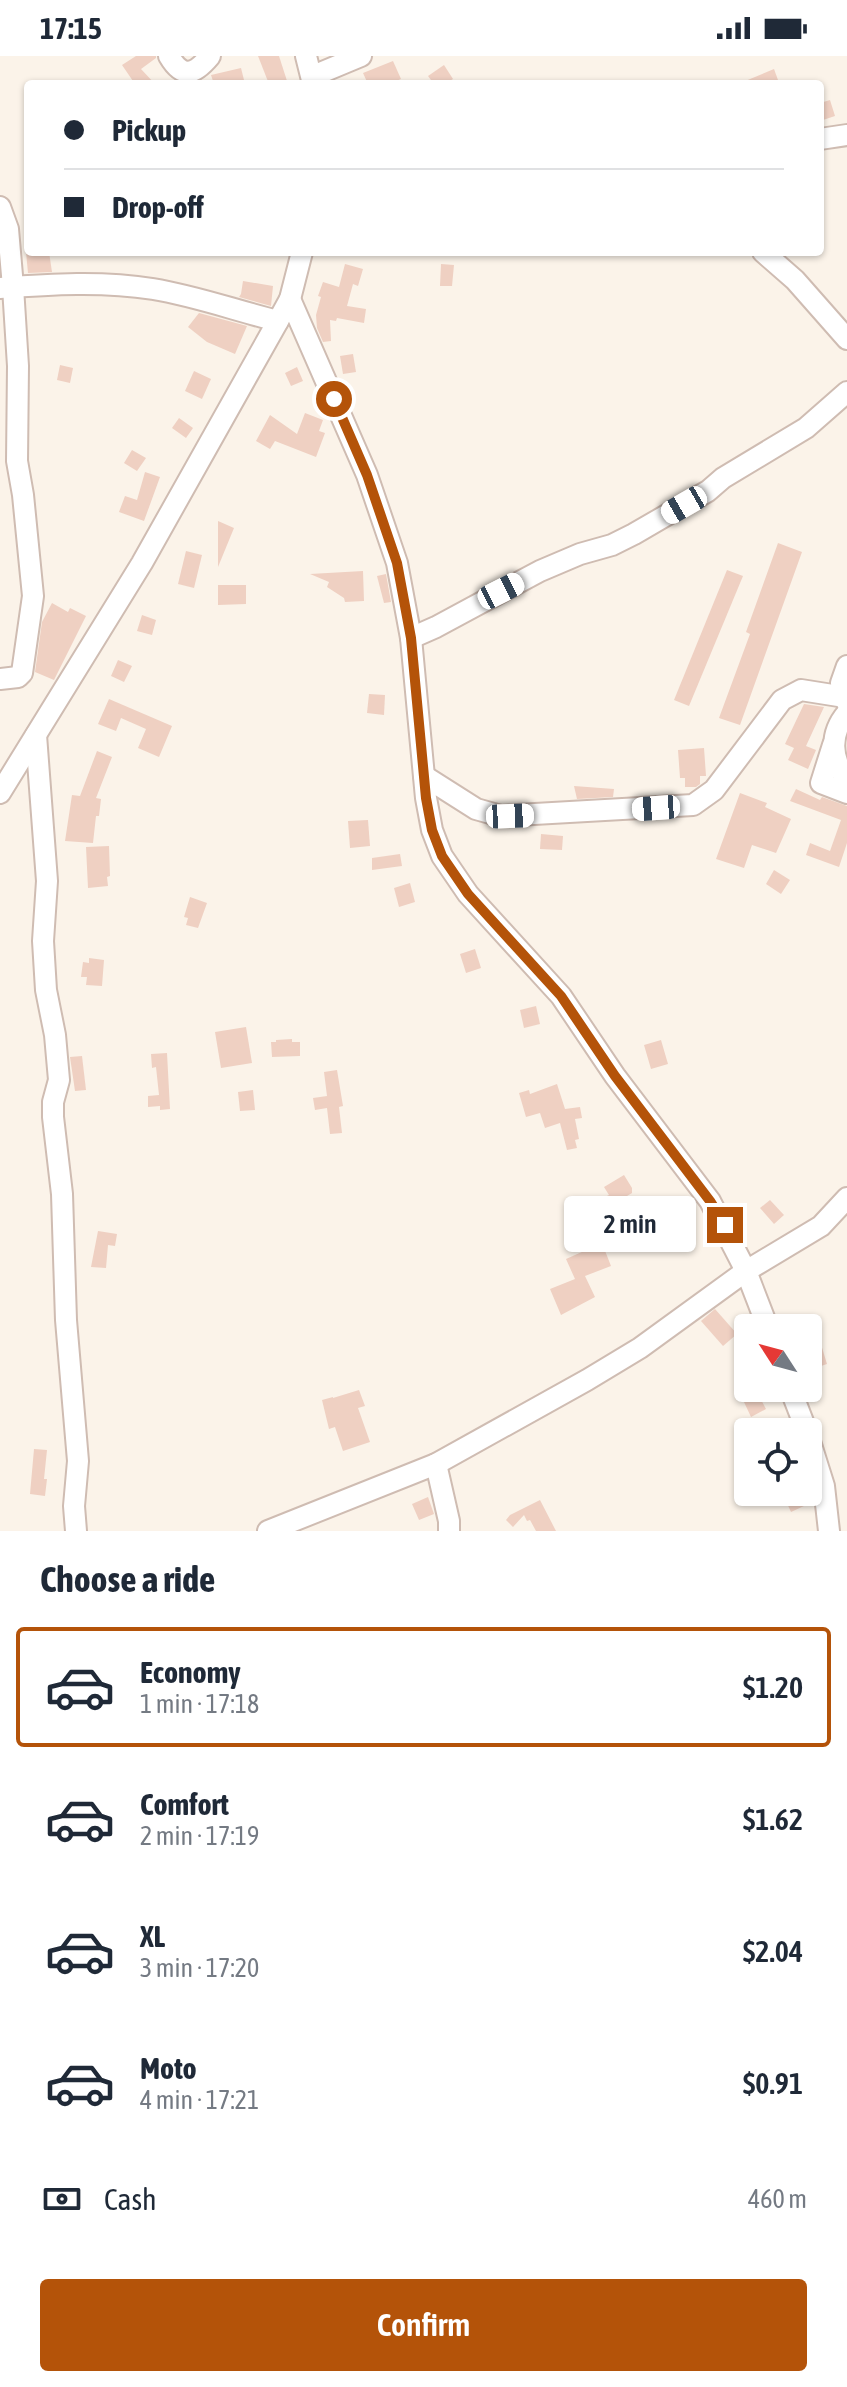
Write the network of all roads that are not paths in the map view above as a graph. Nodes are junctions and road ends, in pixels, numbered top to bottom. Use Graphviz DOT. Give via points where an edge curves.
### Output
graph roads {
  1 [pos="169,56"];
  2 [pos="210,56"];
  3 [pos="361,56"];
  4 [pos="310,72"];
  5 [pos="847,135"];
  6 [pos="824,138"];
  7 [pos="0,207"];
  8 [pos="301,256"];
  9 [pos="768,256"];
  10 [pos="7,288"];
  11 [pos="290,299"];
  12 [pos="278,321"];
  13 [pos="847,339"];
  14 [pos="847,392"];
  15 [pos="411,638"];
  16 [pos="847,666"];
  17 [pos="0,679"];
  18 [pos="846,705"];
  19 [pos="36,735"];
  20 [pos="834,742"];
  21 [pos="424,776"];
  22 [pos="847,780"];
  23 [pos="0,793"];
  24 [pos="847,793"];
  25 [pos="847,1198"];
  26 [pos="746,1271"];
  27 [pos="763,1314"];
  28 [pos="436,1464"];
  29 [pos="822,1480"];
  30 [pos="76,1531"];
  31 [pos="268,1531"];
  32 [pos="449,1531"];
  33 [pos="829,1531"];
  1 -- 2 [label="street" via="176,67 191,72"];
  3 -- 4 [label="street"];
  5 -- 6 [label="street"];
  7 -- 10 [label="street" via="8,229"];
  8 -- 11 [label="street"];
  9 -- 13 [label="street"];
  10 -- 12 [label="street" via="55,284 152,289"];
  10 -- 17 [label="street" via="18,366 17,461 33,596 22,673"];
  11 -- 12 [label="street"];
  11 -- 15 [label="street" via="367,475 397,563"];
  12 -- 19 [label="street" via="142,563"];
  14 -- 15 [label="street" via="806,428 634,534 540,571"];
  15 -- 21 [label="street"];
  16 -- 18 [label="street" via="841,683"];
  18 -- 20 [label="street"];
  18 -- 21 [label="street" via="801,690 782,700 714,790 693,805 501,816 476,809"];
  19 -- 23 [label="street"];
  19 -- 30 [label="street" via="47,881 46,990 59,1080 53,1117 78,1461"];
  20 -- 22 [label="street"];
  20 -- 24 [label="street" via="821,783"];
  21 -- 26 [label="street" via="432,830 453,875 585,1028 710,1201"];
  25 -- 26 [label="street" via="821,1226"];
  26 -- 27 [label="street"];
  26 -- 28 [label="street" via="613,1364"];
  28 -- 31 [label="street"];
  28 -- 32 [label="street"];
  29 -- 33 [label="street"];
}
